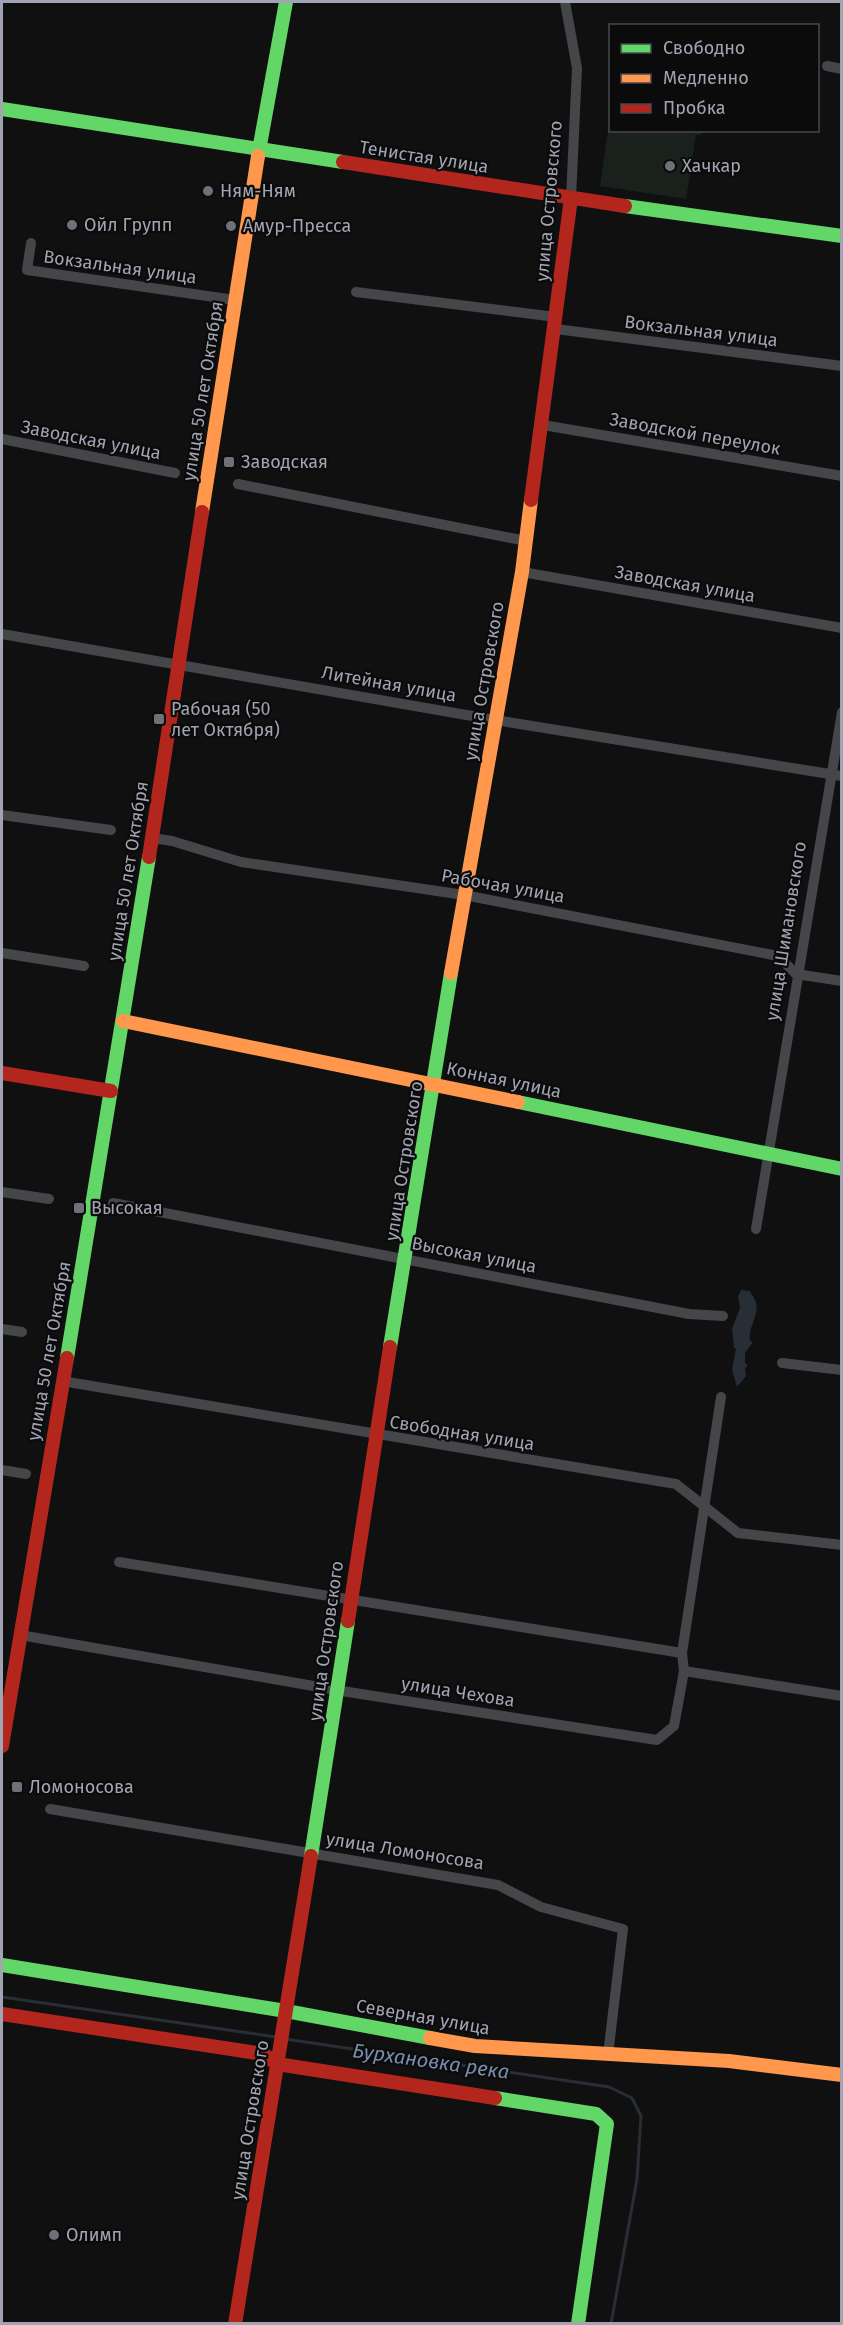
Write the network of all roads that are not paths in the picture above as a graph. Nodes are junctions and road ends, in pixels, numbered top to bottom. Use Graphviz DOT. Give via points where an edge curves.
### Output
graph roads {
  1 [pos="286,2"];
  2 [pos="565,2"];
  3 [pos="827,66"];
  4 [pos="842,69"];
  5 [pos="2,109"];
  6 [pos="259,149"];
  7 [pos="571,198"];
  8 [pos="842,236"];
  9 [pos="31,243"];
  10 [pos="356,292"];
  11 [pos="235,300"];
  12 [pos="556,323"];
  13 [pos="842,366"];
  14 [pos="543,425"];
  15 [pos="2,439"];
  16 [pos="175,473"];
  17 [pos="842,476"];
  18 [pos="238,484"];
  19 [pos="526,541"];
  20 [pos="522,572"];
  21 [pos="842,628"];
  22 [pos="2,634"];
  23 [pos="179,663"];
  24 [pos="842,712"];
  25 [pos="495,720"];
  26 [pos="830,774"];
  27 [pos="842,776"];
  28 [pos="2,815"];
  29 [pos="111,830"];
  30 [pos="152,838"];
  31 [pos="464,895"];
  32 [pos="2,953"];
  33 [pos="84,966"];
  34 [pos="796,974"];
  35 [pos="842,981"];
  36 [pos="123,1021"];
  37 [pos="2,1073"];
  38 [pos="434,1083"];
  39 [pos="111,1091"];
  40 [pos="770,1155"];
  41 [pos="842,1169"];
  42 [pos="2,1192"];
  43 [pos="49,1199"];
  44 [pos="113,1203"];
  45 [pos="756,1229"];
  46 [pos="406,1259"];
  47 [pos="723,1316"];
  48 [pos="2,1329"];
  49 [pos="22,1332"];
  50 [pos="782,1363"];
  51 [pos="842,1370"];
  52 [pos="62,1381"];
  53 [pos="721,1397"];
  54 [pos="376,1435"];
  55 [pos="2,1470"];
  56 [pos="26,1474"];
  57 [pos="704,1509"];
  58 [pos="842,1545"];
  59 [pos="119,1562"];
  60 [pos="350,1600"];
  61 [pos="20,1635"];
  62 [pos="682,1653"];
  63 [pos="684,1671"];
  64 [pos="338,1690"];
  65 [pos="842,1696"];
  66 [pos="2,1739"];
  67 [pos="50,1809"];
  68 [pos="311,1854"];
  69 [pos="2,1965"];
  70 [pos="286,2011"];
  71 [pos="2,2014"];
  72 [pos="608,2055"];
  73 [pos="278,2060"];
  74 [pos="842,2075"];
  75 [pos="235,2324"];
  76 [pos="578,2324"];
  1 -- 6 [label="street, улица 50 лет Октября"];
  2 -- 7 [label="street, улица Островского" via="577,68"];
  3 -- 4 [label="street"];
  5 -- 6 [label="street, Тенистая улица"];
  6 -- 7 [label="street, Тенистая улица"];
  6 -- 11 [label="street, улица 50 лет Октября"];
  7 -- 8 [label="street, Тенистая улица"];
  7 -- 12 [label="street, улица Островского"];
  9 -- 11 [label="street, Вокзальная улица" via="27,270"];
  10 -- 12 [label="street, Вокзальная улица"];
  11 -- 23 [label="street, улица 50 лет Октября"];
  12 -- 13 [label="street, Вокзальная улица"];
  12 -- 14 [label="street, улица Островского"];
  14 -- 17 [label="street, Заводской переулок"];
  14 -- 19 [label="street, улица Островского"];
  15 -- 16 [label="street, Заводская улица"];
  18 -- 19 [label="street"];
  19 -- 20 [label="street, улица Островского"];
  20 -- 21 [label="street, Заводская улица"];
  20 -- 25 [label="street, улица Островского"];
  22 -- 23 [label="street, Литейная улица"];
  23 -- 25 [label="street, Литейная улица"];
  23 -- 30 [label="street, улица 50 лет Октября"];
  24 -- 26 [label="street, улица Шимановского"];
  25 -- 26 [label="street, Литейная улица"];
  25 -- 31 [label="street, улица Островского"];
  26 -- 27 [label="street, Литейная улица"];
  26 -- 34 [label="street, улица Шимановского"];
  28 -- 29 [label="street"];
  30 -- 31 [label="street, Рабочая улица" via="241,862"];
  30 -- 36 [label="street, улица 50 лет Октября"];
  31 -- 34 [label="street, Рабочая улица" via="778,956"];
  31 -- 38 [label="street, улица Островского"];
  32 -- 33 [label="street"];
  34 -- 35 [label="street"];
  34 -- 40 [label="street, улица Шимановского"];
  36 -- 38 [label="street, Конная улица"];
  36 -- 39 [label="street, улица 50 лет Октября"];
  37 -- 39 [label="street"];
  38 -- 40 [label="street, Конная улица"];
  38 -- 46 [label="street, улица Островского"];
  39 -- 52 [label="street, улица 50 лет Октября"];
  40 -- 41 [label="street, Конная улица"];
  40 -- 45 [label="street, улица Шимановского"];
  42 -- 43 [label="street"];
  44 -- 46 [label="street, Высокая улица"];
  46 -- 47 [label="street, Высокая улица" via="689,1314"];
  46 -- 54 [label="street, улица Островского"];
  48 -- 49 [label="street"];
  50 -- 51 [label="street"];
  52 -- 54 [label="street, Свободная улица"];
  52 -- 61 [label="street, улица 50 лет Октября"];
  53 -- 57 [label="street, улица Чехова"];
  54 -- 57 [label="street, Свободная улица" via="676,1484"];
  54 -- 60 [label="street, улица Островского"];
  55 -- 56 [label="street"];
  57 -- 58 [label="street, Свободная улица" via="738,1533"];
  57 -- 62 [label="street, улица Чехова"];
  59 -- 60 [label="street"];
  60 -- 62 [label="street"];
  60 -- 64 [label="street, улица Островского"];
  61 -- 64 [label="street, улица Чехова"];
  61 -- 66 [label="street, улица 50 лет Октября"];
  62 -- 63 [label="street, улица Чехова"];
  63 -- 64 [label="street, улица Чехова" via="674,1726 657,1740"];
  63 -- 65 [label="street"];
  64 -- 68 [label="street, улица Островского"];
  67 -- 68 [label="street, улица Ломоносова"];
  68 -- 70 [label="street, улица Островского"];
  68 -- 72 [label="street, улица Ломоносова" via="498,1885 541,1907 623,1929"];
  69 -- 70 [label="street, Северная улица"];
  70 -- 72 [label="street, Северная улица" via="475,2046"];
  70 -- 73 [label="street, улица Островского"];
  71 -- 73 [label="street" via="263,2054"];
  72 -- 74 [label="street, Северная улица" via="729,2061"];
  73 -- 75 [label="street, улица Островского"];
  73 -- 76 [label="street" via="596,2114 608,2124"];
}
